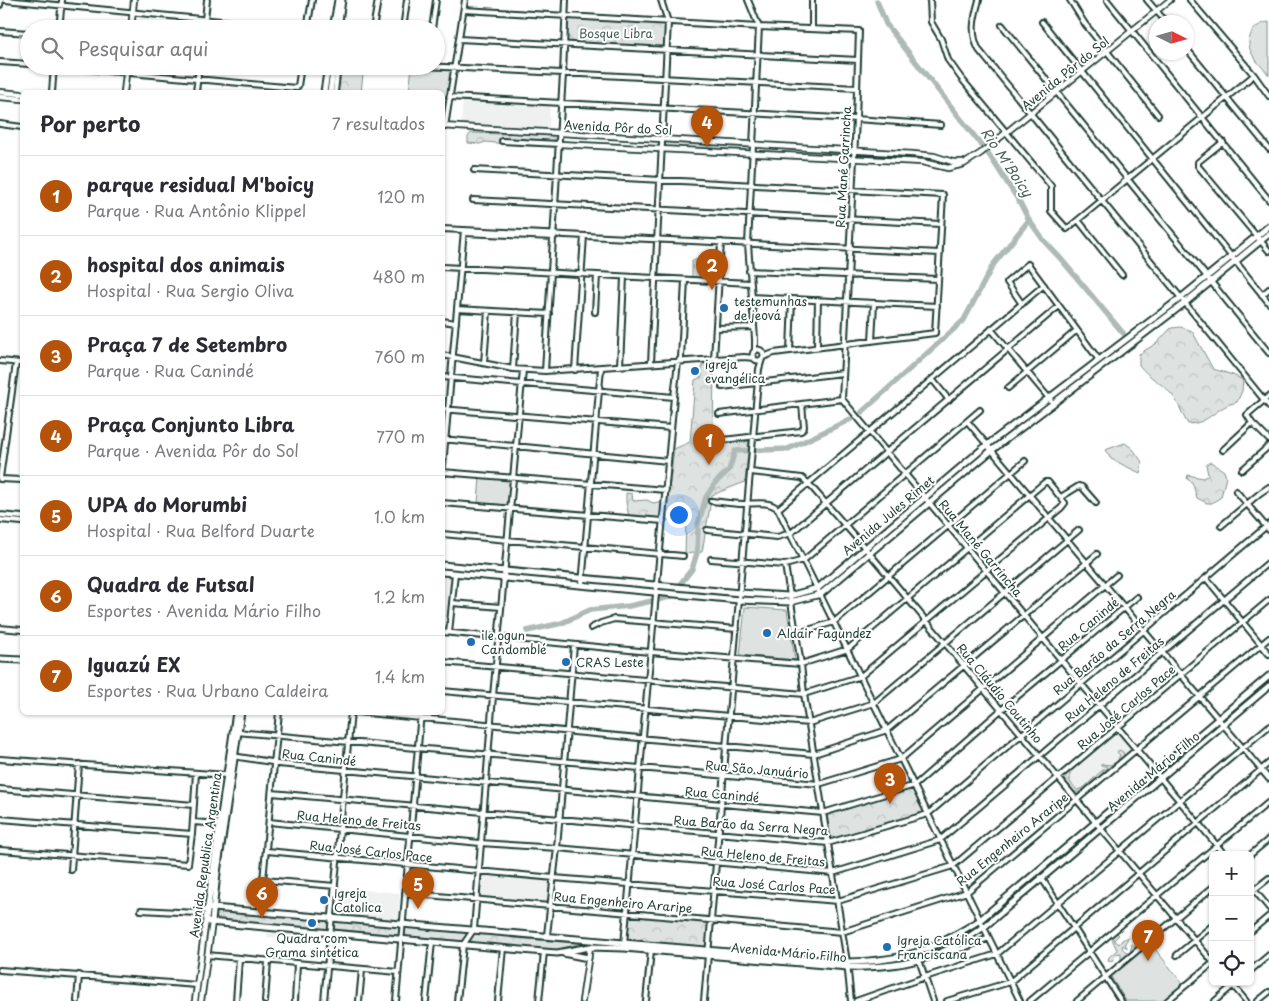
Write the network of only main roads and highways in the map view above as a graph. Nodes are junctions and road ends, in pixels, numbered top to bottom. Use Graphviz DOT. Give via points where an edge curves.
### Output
graph roads {
  1 [pos="338,0"];
  2 [pos="342,0"];
  3 [pos="335,20"];
  4 [pos="339,20"];
  5 [pos="327,75"];
  6 [pos="333,75"];
  7 [pos="324,90"];
  8 [pos="330,90"];
  9 [pos="1269,226"];
  10 [pos="1269,234"];
  11 [pos="445,565"];
  12 [pos="445,572"];
  13 [pos="582,582"];
  14 [pos="656,589"];
  15 [pos="789,599"];
  16 [pos="0,659"];
  17 [pos="20,660"];
  18 [pos="1269,676"];
  19 [pos="1269,686"];
  20 [pos="236,715"];
  21 [pos="239,715"];
  22 [pos="235,733"];
  23 [pos="229,775"];
  24 [pos="210,909"];
  25 [pos="212,922"];
  26 [pos="624,945"];
  27 [pos="557,953"];
  28 [pos="709,953"];
  29 [pos="588,958"];
  30 [pos="847,964"];
  1 -- 3 [label="main road"];
  2 -- 4 [label="main road"];
  5 -- 7 [label="main road"];
  6 -- 8 [label="main road"];
  9 -- 15 [label="main road, Avenida Jules Rimet" via="1182,297 987,445 818,588"];
  10 -- 15 [label="main road, Avenida Jules Rimet" via="1212,282 992,450 821,594"];
  11 -- 13 [label="main road, Avenida Jules Rimet"];
  12 -- 13 [label="main road, Avenida Jules Rimet"];
  13 -- 14 [label="main road, Avenida Jules Rimet"];
  14 -- 15 [label="main road, Avenida Jules Rimet"];
  14 -- 15 [label="main road, Avenida Jules Rimet" via="739,600"];
  16 -- 17 [label="main road"];
  18 -- 30 [label="main road, Avenida Mário Filho" via="980,920 950,939 918,953"];
  19 -- 30 [label="main road, Avenida Mário Filho" via="984,927 945,951 919,960 880,967"];
  20 -- 22 [label="main road, Avenida Republica Argentina"];
  21 -- 22 [label="main road, Avenida Republica Argentina"];
  22 -- 23 [label="main road, Avenida Republica Argentina"];
  23 -- 24 [label="main road, Avenida Republica Argentina"];
  23 -- 24 [label="main road, Avenida Republica Argentina"];
  24 -- 25 [label="main road, Avenida Republica Argentina"];
  24 -- 25 [label="main road, Avenida Republica Argentina" via="206,919"];
  24 -- 26 [label="main road, Avenida Mário Filho" via="547,935"];
  25 -- 27 [label="main road, Avenida Mário Filho"];
  26 -- 27 [label="main road, Avenida Mário Filho"];
  26 -- 28 [label="main road, Avenida Mário Filho"];
  26 -- 28 [label="main road, Avenida Mário Filho"];
  27 -- 29 [label="main road"];
  28 -- 30 [label="main road, Avenida Mário Filho"];
}
